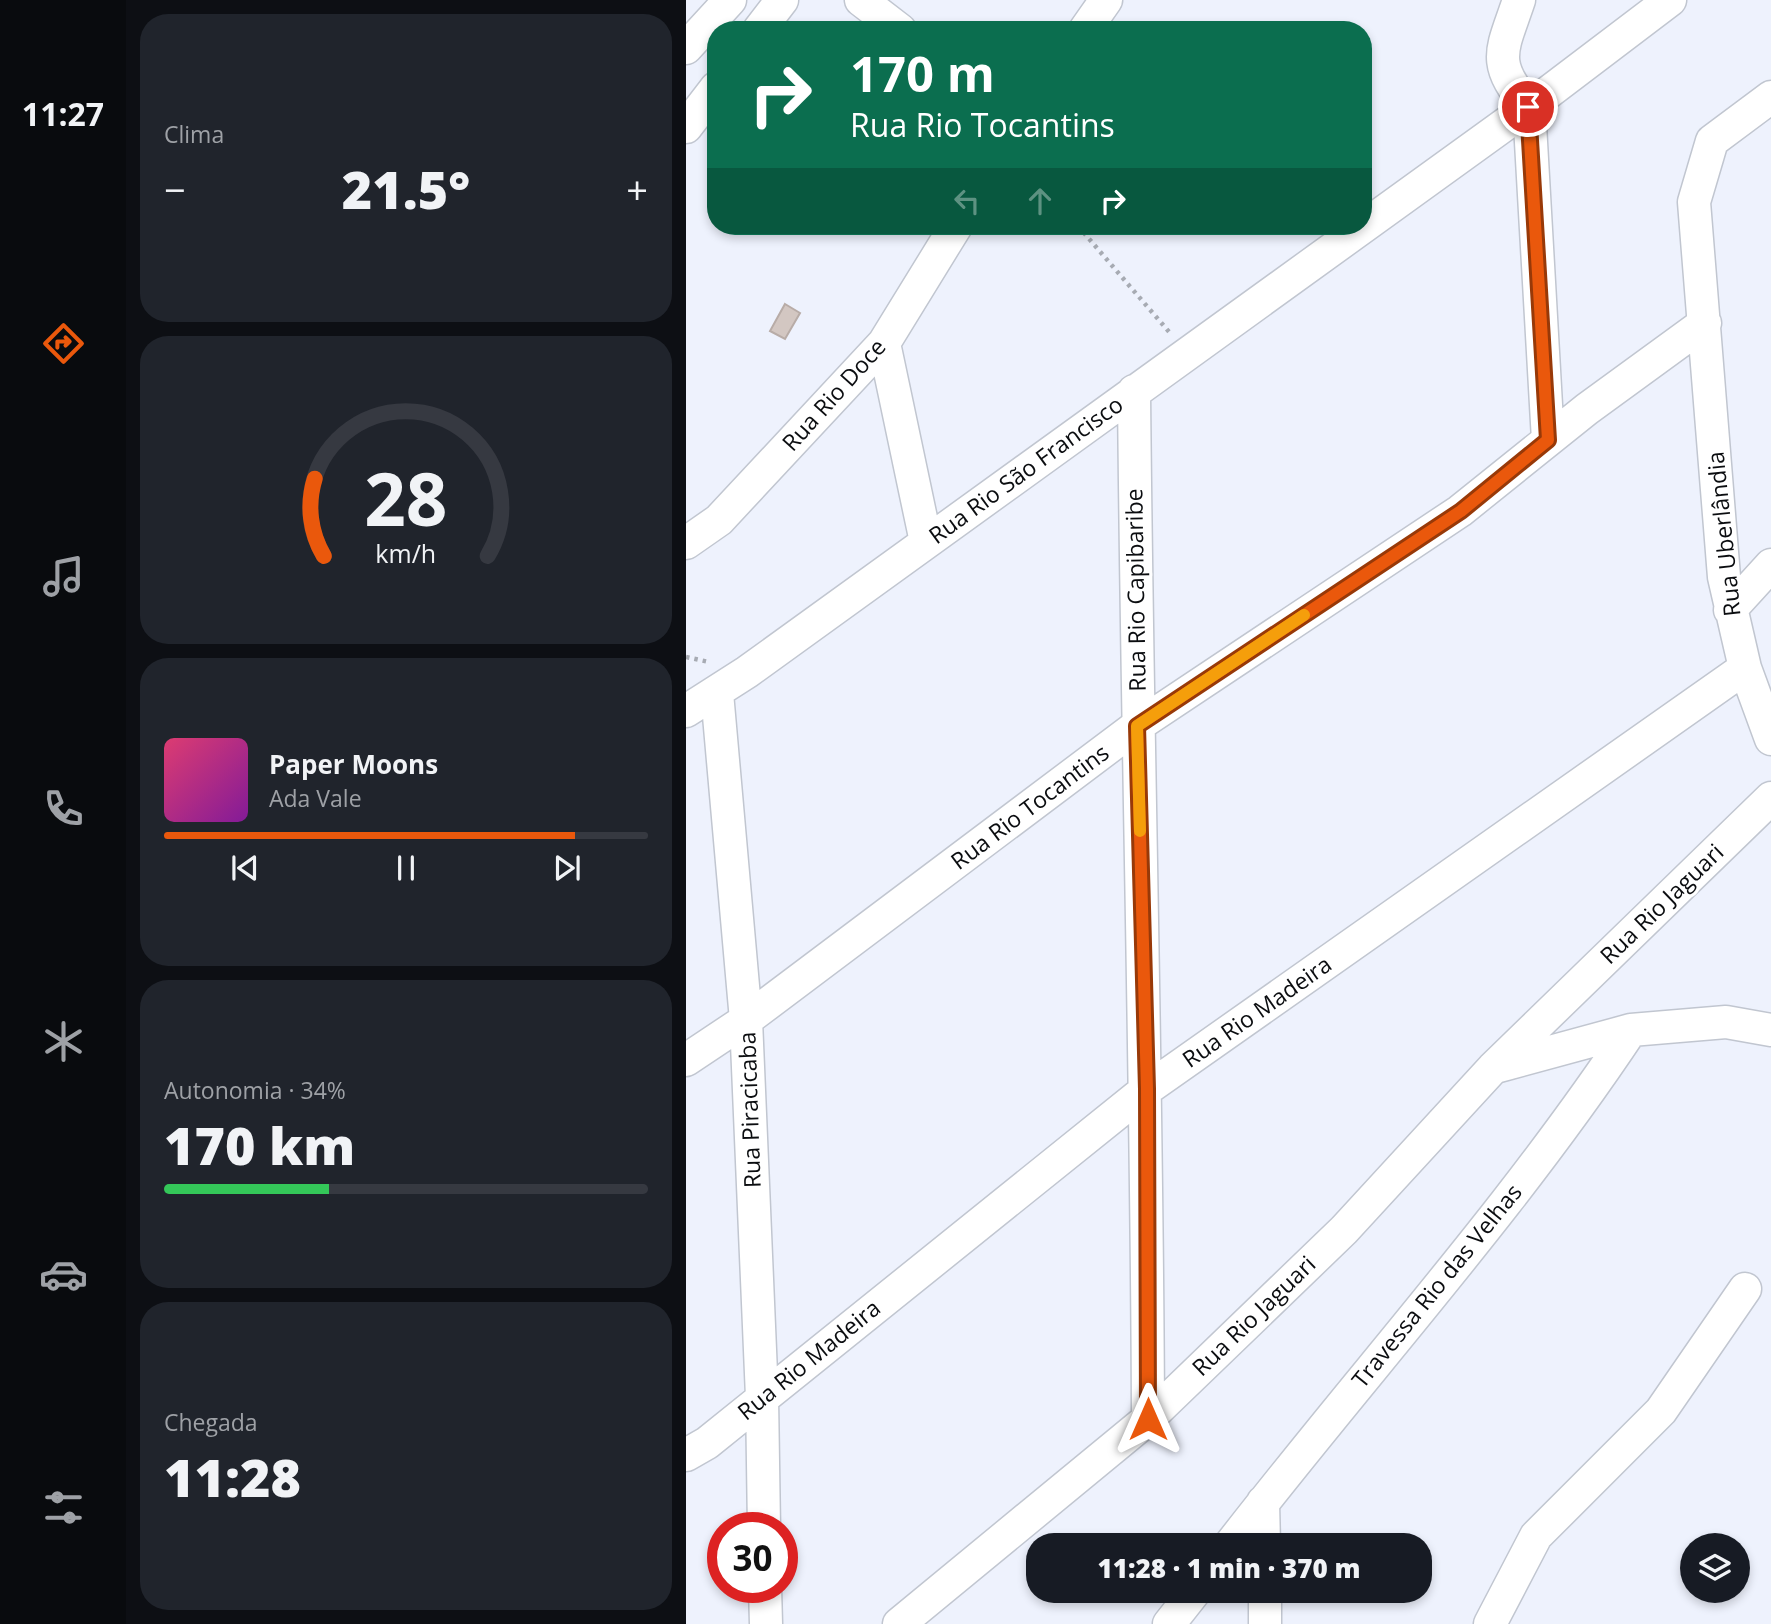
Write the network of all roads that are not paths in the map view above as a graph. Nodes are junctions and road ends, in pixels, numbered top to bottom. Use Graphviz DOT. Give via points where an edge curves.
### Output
graph roads {
  1 [pos="730,0"];
  2 [pos="782,0"];
  3 [pos="861,0"];
  4 [pos="1106,0"];
  5 [pos="1519,0"];
  6 [pos="1670,0"];
  7 [pos="711,21"];
  8 [pos="767,21"];
  9 [pos="888,21"];
  10 [pos="1091,21"];
  11 [pos="707,25"];
  12 [pos="686,48"];
  13 [pos="1771,97"];
  14 [pos="707,100"];
  15 [pos="1528,107"];
  16 [pos="686,127"];
  17 [pos="1372,220"];
  18 [pos="950,235"];
  19 [pos="1351,235"];
  20 [pos="1705,323"];
  21 [pos="884,343"];
  22 [pos="1134,391"];
  23 [pos="1548,440"];
  24 [pos="926,542"];
  25 [pos="686,543"];
  26 [pos="1771,565"];
  27 [pos="1730,610"];
  28 [pos="1745,668"];
  29 [pos="717,692"];
  30 [pos="686,711"];
  31 [pos="1137,726"];
  32 [pos="1771,739"];
  33 [pos="1771,799"];
  34 [pos="746,1020"];
  35 [pos="1631,1030"];
  36 [pos="1771,1030"];
  37 [pos="686,1060"];
  38 [pos="1493,1068"];
  39 [pos="1147,1089"];
  40 [pos="1745,1289"];
  41 [pos="762,1397"];
  42 [pos="1148,1419"];
  43 [pos="686,1455"];
  44 [pos="1263,1502"];
  45 [pos="764,1512"];
  46 [pos="1239,1533"];
  47 [pos="1264,1533"];
  48 [pos="765,1603"];
  49 [pos="1186,1603"];
  50 [pos="1265,1603"];
  51 [pos="766,1624"];
  52 [pos="899,1624"];
  53 [pos="1169,1624"];
  54 [pos="1265,1624"];
  55 [pos="1490,1624"];
  1 -- 7 [label="street"];
  2 -- 8 [label="street"];
  3 -- 9 [label="street"];
  4 -- 10 [label="street"];
  5 -- 15 [label="street" via="1503,50 1503,69 1508,83"];
  6 -- 15 [label="street, Rua Rio São Francisco"];
  11 -- 12 [label="street"];
  13 -- 20 [label="street, Rua Uberlândia" via="1712,141 1694,202"];
  14 -- 16 [label="street"];
  15 -- 17 [label="street, Rua Rio São Francisco"];
  15 -- 23 [label="street"];
  18 -- 21 [label="street, Rua Rio Doce"];
  19 -- 22 [label="street, Rua Rio São Francisco"];
  20 -- 23 [label="street, Rua Rio Tocantins"];
  20 -- 27 [label="street, Rua Uberlândia"];
  21 -- 24 [label="street"];
  21 -- 25 [label="street, Rua Rio Doce" via="719,520"];
  22 -- 24 [label="street, Rua Rio São Francisco"];
  22 -- 31 [label="street, Rua Rio Capibaribe"];
  23 -- 31 [label="street, Rua Rio Tocantins" via="1461,511"];
  24 -- 29 [label="street, Rua Rio São Francisco"];
  26 -- 27 [label="street"];
  27 -- 28 [label="street, Rua Uberlândia"];
  28 -- 32 [label="street, Rua Uberlândia"];
  28 -- 39 [label="street, Rua Rio Madeira"];
  29 -- 30 [label="street, Rua Rio São Francisco"];
  29 -- 34 [label="street, Rua Piracicaba"];
  31 -- 34 [label="street, Rua Rio Tocantins"];
  31 -- 39 [label="street, Rua Rio Capibaribe"];
  33 -- 38 [label="street, Rua Rio Jaguari"];
  34 -- 37 [label="street, Rua Rio Tocantins"];
  34 -- 41 [label="street, Rua Piracicaba"];
  35 -- 36 [label="street" via="1726,1022"];
  35 -- 38 [label="street"];
  35 -- 44 [label="street, Travessa Rio das Velhas" via="1574,1115 1477,1240"];
  38 -- 42 [label="street, Rua Rio Jaguari" via="1344,1230"];
  39 -- 41 [label="street, Rua Rio Madeira"];
  39 -- 42 [label="street, Rua Rio Capibaribe"];
  40 -- 55 [label="street" via="1661,1411 1536,1536"];
  41 -- 43 [label="street, Rua Rio Madeira"];
  41 -- 45 [label="street, Rua Piracicaba"];
  42 -- 52 [label="street, Rua Rio Jaguari"];
  44 -- 46 [label="street, Travessa Rio das Velhas"];
  44 -- 47 [label="street"];
  48 -- 51 [label="street"];
  49 -- 53 [label="street"];
  50 -- 54 [label="street"];
}
